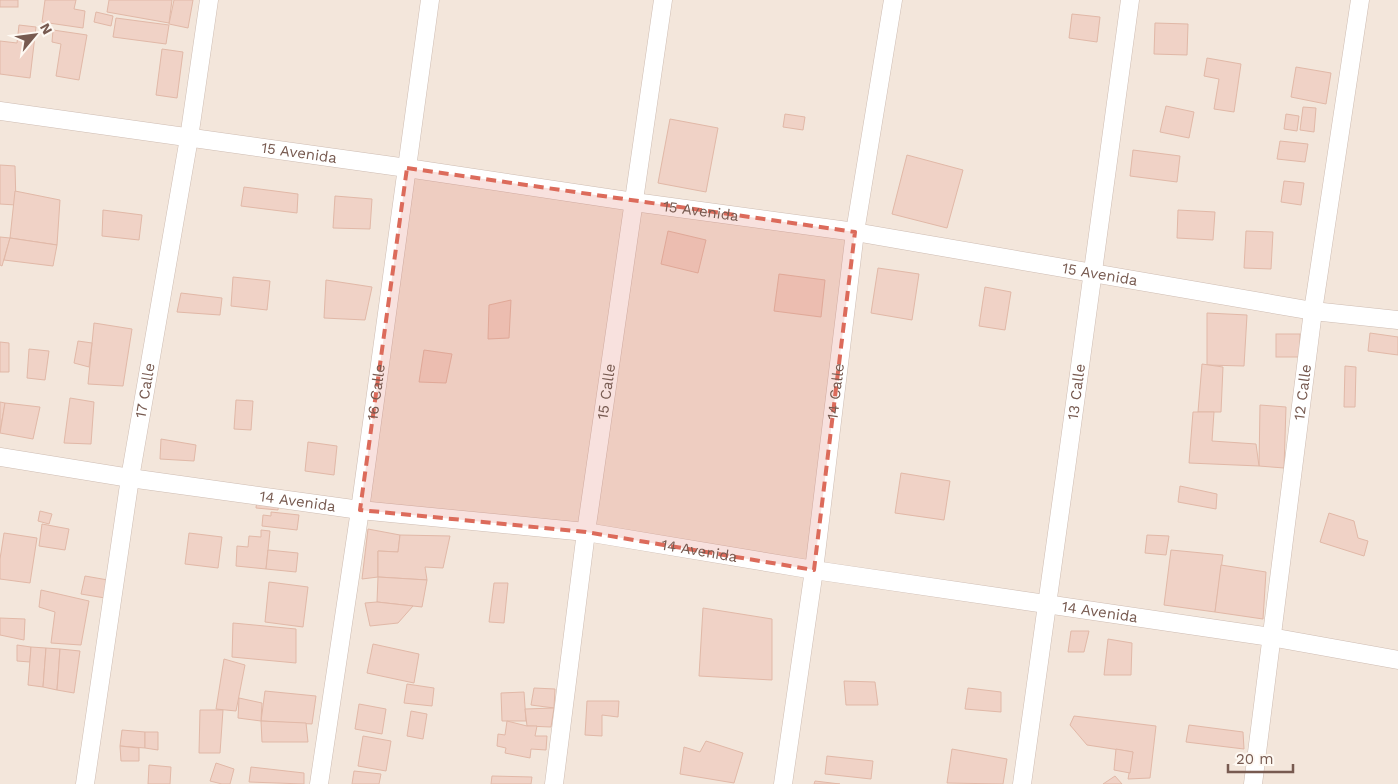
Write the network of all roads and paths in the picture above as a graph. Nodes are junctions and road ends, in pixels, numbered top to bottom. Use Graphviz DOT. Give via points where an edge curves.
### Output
graph roads {
  1 [pos="209,0"];
  2 [pos="430,0"];
  3 [pos="663,0"];
  4 [pos="893,0"];
  5 [pos="1130,0"];
  6 [pos="1360,0"];
  7 [pos="0,111"];
  8 [pos="188,138"];
  9 [pos="407,168"];
  10 [pos="634,202"];
  11 [pos="855,232"];
  12 [pos="1092,272"];
  13 [pos="1313,311"];
  14 [pos="1398,320"];
  15 [pos="0,457"];
  16 [pos="130,478"];
  17 [pos="360,510"];
  18 [pos="586,532"];
  19 [pos="814,570"];
  20 [pos="1048,604"];
  21 [pos="1271,637"];
  22 [pos="1398,660"];
  23 [pos="85,784"];
  24 [pos="319,784"];
  25 [pos="554,784"];
  26 [pos="783,784"];
  27 [pos="1022,784"];
  28 [pos="1253,784"];
  1 -- 8 [label="street, 17 Calle"];
  2 -- 9 [label="street, 16 Calle"];
  3 -- 10 [label="street, 15 Calle"];
  4 -- 11 [label="street, 14 Calle"];
  5 -- 12 [label="street, 13 Calle"];
  6 -- 13 [label="street, 12 Calle"];
  7 -- 8 [label="street, 15 Avenida"];
  8 -- 9 [label="street, 15 Avenida"];
  8 -- 16 [label="street, 17 Calle"];
  9 -- 10 [label="street, 15 Avenida"];
  9 -- 17 [label="street, 16 Calle"];
  10 -- 11 [label="street, 15 Avenida"];
  10 -- 18 [label="street, 15 Calle"];
  11 -- 12 [label="street, 15 Avenida"];
  11 -- 19 [label="street, 14 Calle"];
  12 -- 13 [label="street, 15 Avenida"];
  12 -- 20 [label="street, 13 Calle"];
  13 -- 14 [label="street, 15 Avenida"];
  13 -- 21 [label="street, 12 Calle"];
  15 -- 16 [label="street, 14 Avenida"];
  16 -- 17 [label="street, 14 Avenida"];
  16 -- 23 [label="street, 17 Calle"];
  17 -- 18 [label="street, 14 Avenida"];
  17 -- 24 [label="street, 16 Calle"];
  18 -- 19 [label="street, 14 Avenida"];
  18 -- 25 [label="street, 15 Calle"];
  19 -- 20 [label="street, 14 Avenida"];
  19 -- 26 [label="street, 14 Calle"];
  20 -- 21 [label="street, 14 Avenida"];
  20 -- 27 [label="street, 13 Calle"];
  21 -- 22 [label="street, 14 Avenida"];
  21 -- 28 [label="street, 12 Calle"];
}
